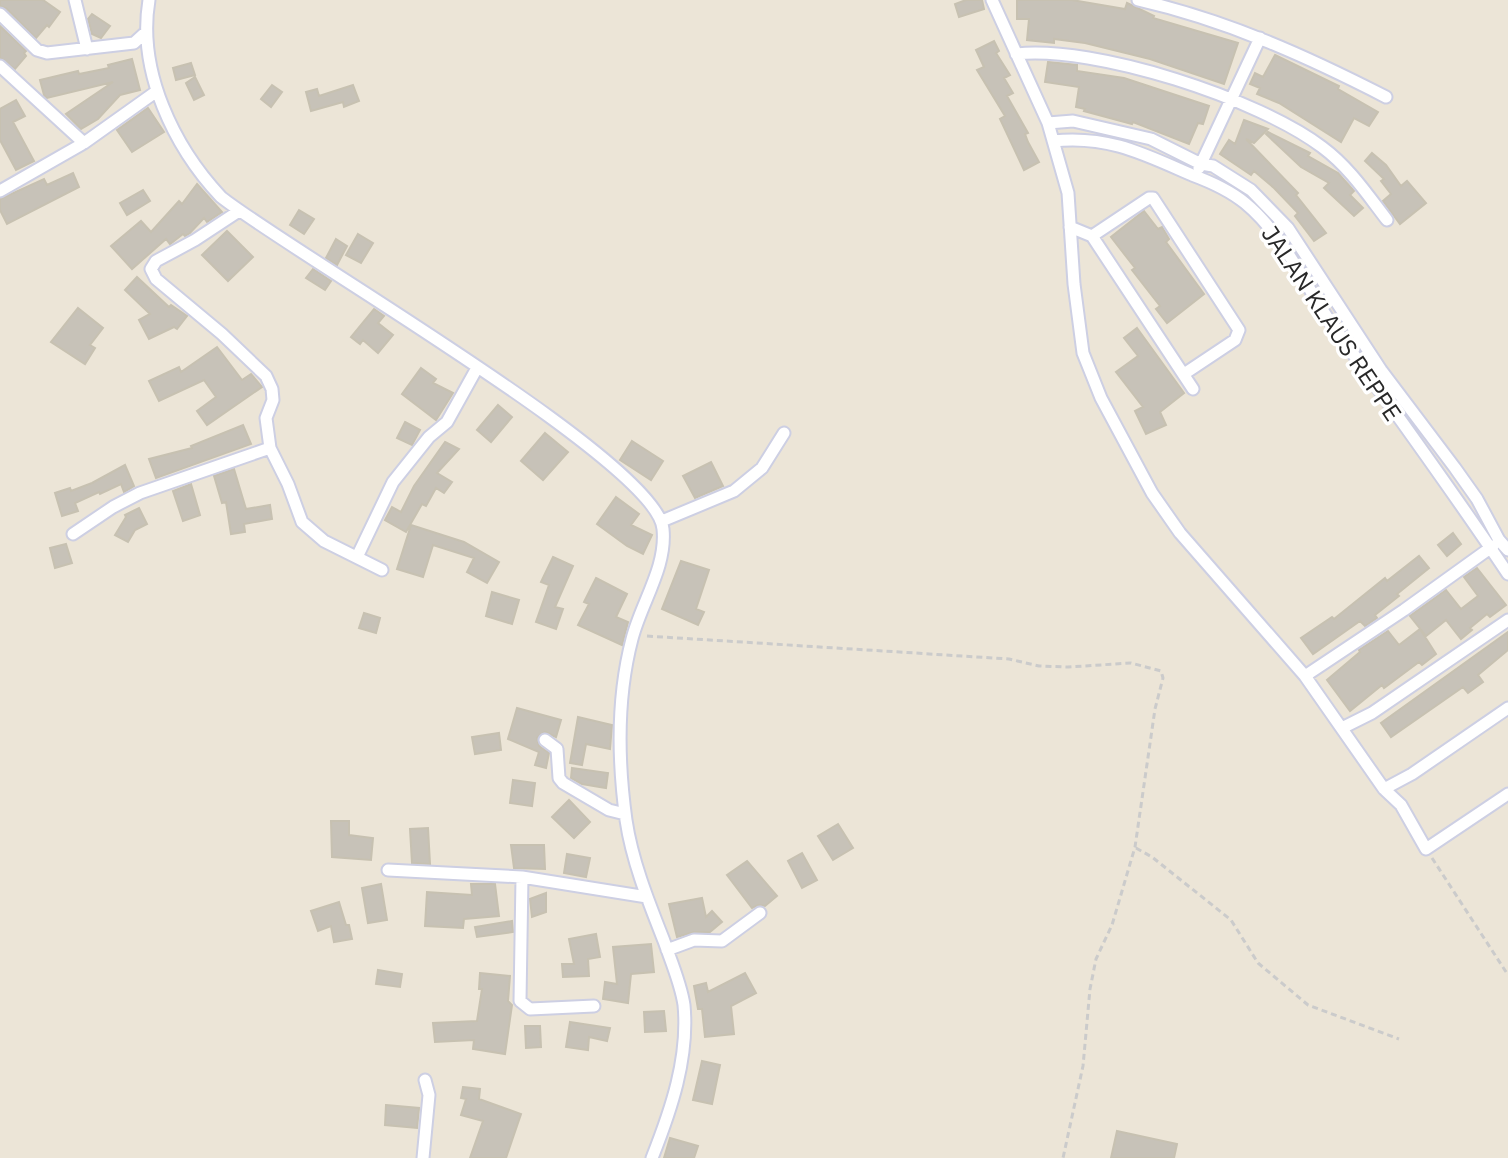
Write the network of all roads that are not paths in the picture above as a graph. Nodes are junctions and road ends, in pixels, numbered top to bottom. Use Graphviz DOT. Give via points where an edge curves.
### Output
graph roads {
  1 [pos="75,0"];
  2 [pos="149,0"];
  3 [pos="992,0"];
  4 [pos="1138,0"];
  5 [pos="0,14"];
  6 [pos="146,32"];
  7 [pos="1260,38"];
  8 [pos="87,49"];
  9 [pos="1016,54"];
  10 [pos="0,66"];
  11 [pos="157,91"];
  12 [pos="1386,97"];
  13 [pos="1230,100"];
  14 [pos="1048,123"];
  15 [pos="1053,141"];
  16 [pos="84,143"];
  17 [pos="1201,164"];
  18 [pos="1195,176"];
  19 [pos="0,191"];
  20 [pos="239,211"];
  21 [pos="1387,220"];
  22 [pos="1070,227"];
  23 [pos="1092,236"];
  24 [pos="477,368"];
  25 [pos="1184,374"];
  26 [pos="1193,389"];
  27 [pos="784,433"];
  28 [pos="270,448"];
  29 [pos="662,521"];
  30 [pos="73,534"];
  31 [pos="1499,540"];
  32 [pos="1489,549"];
  33 [pos="1508,550"];
  34 [pos="357,557"];
  35 [pos="382,570"];
  36 [pos="1508,574"];
  37 [pos="1508,620"];
  38 [pos="1305,676"];
  39 [pos="1508,708"];
  40 [pos="1342,728"];
  41 [pos="545,740"];
  42 [pos="1384,789"];
  43 [pos="1508,794"];
  44 [pos="625,814"];
  45 [pos="388,870"];
  46 [pos="522,877"];
  47 [pos="647,897"];
  48 [pos="760,913"];
  49 [pos="667,950"];
  50 [pos="594,1006"];
  51 [pos="425,1080"];
  52 [pos="423,1158"];
  53 [pos="652,1158"];
  1 -- 8 [label="street"];
  2 -- 6 [label="street"];
  3 -- 9 [label="street"];
  4 -- 7 [label="street"];
  5 -- 8 [label="street" via="37,50 55,54"];
  6 -- 8 [label="street" via="134,43"];
  6 -- 11 [label="street"];
  7 -- 12 [label="street"];
  7 -- 13 [label="street"];
  9 -- 13 [label="street" via="1039,51 1092,58"];
  9 -- 14 [label="street"];
  10 -- 16 [label="street"];
  11 -- 16 [label="street"];
  11 -- 20 [label="street" via="203,178"];
  13 -- 17 [label="street"];
  13 -- 21 [label="street" via="1322,147 1351,172"];
  14 -- 15 [label="street"];
  14 -- 17 [label="street, JALAN KLAUS REPPE" via="1073,121 1120,130"];
  15 -- 18 [label="street, JALAN KLAUS REPPE" via="1079,138 1121,146"];
  15 -- 22 [label="street" via="1068,193"];
  16 -- 19 [label="street"];
  17 -- 18 [label="street"];
  17 -- 31 [label="street, JALAN KLAUS REPPE" via="1251,190 1288,228 1381,370 1477,499"];
  18 -- 32 [label="street, JALAN KLAUS REPPE" via="1245,202 1260,217"];
  20 -- 24 [label="street"];
  20 -- 28 [label="street" via="151,269 266,376 273,400 266,418"];
  22 -- 23 [label="street"];
  22 -- 38 [label="street" via="1083,353 1101,398 1180,533"];
  23 -- 25 [label="street"];
  23 -- 25 [label="street" via="1153,198 1239,330 1235,340"];
  24 -- 29 [label="street" via="618,469"];
  24 -- 34 [label="street" via="447,422 393,482"];
  25 -- 26 [label="street"];
  27 -- 29 [label="street" via="762,468 734,491"];
  28 -- 30 [label="street" via="140,493"];
  28 -- 34 [label="street" via="302,522"];
  29 -- 44 [label="street" via="664,545 632,636 621,711"];
  31 -- 32 [label="street"];
  31 -- 33 [label="street, JALAN KLAUS REPPE"];
  32 -- 36 [label="street, JALAN KLAUS REPPE"];
  32 -- 38 [label="street"];
  34 -- 35 [label="street"];
  37 -- 40 [label="street"];
  38 -- 40 [label="street"];
  39 -- 42 [label="street"];
  40 -- 42 [label="street"];
  41 -- 44 [label="street" via="557,749 563,783"];
  42 -- 43 [label="street" via="1401,805 1426,849"];
  44 -- 47 [label="street"];
  45 -- 46 [label="street"];
  46 -- 47 [label="street"];
  46 -- 50 [label="street" via="520,1001 530,1009"];
  47 -- 49 [label="street"];
  48 -- 49 [label="street" via="722,941 694,940"];
  49 -- 53 [label="street" via="684,1003 684,1033 675,1091"];
  51 -- 52 [label="street" via="429,1095"];
}
